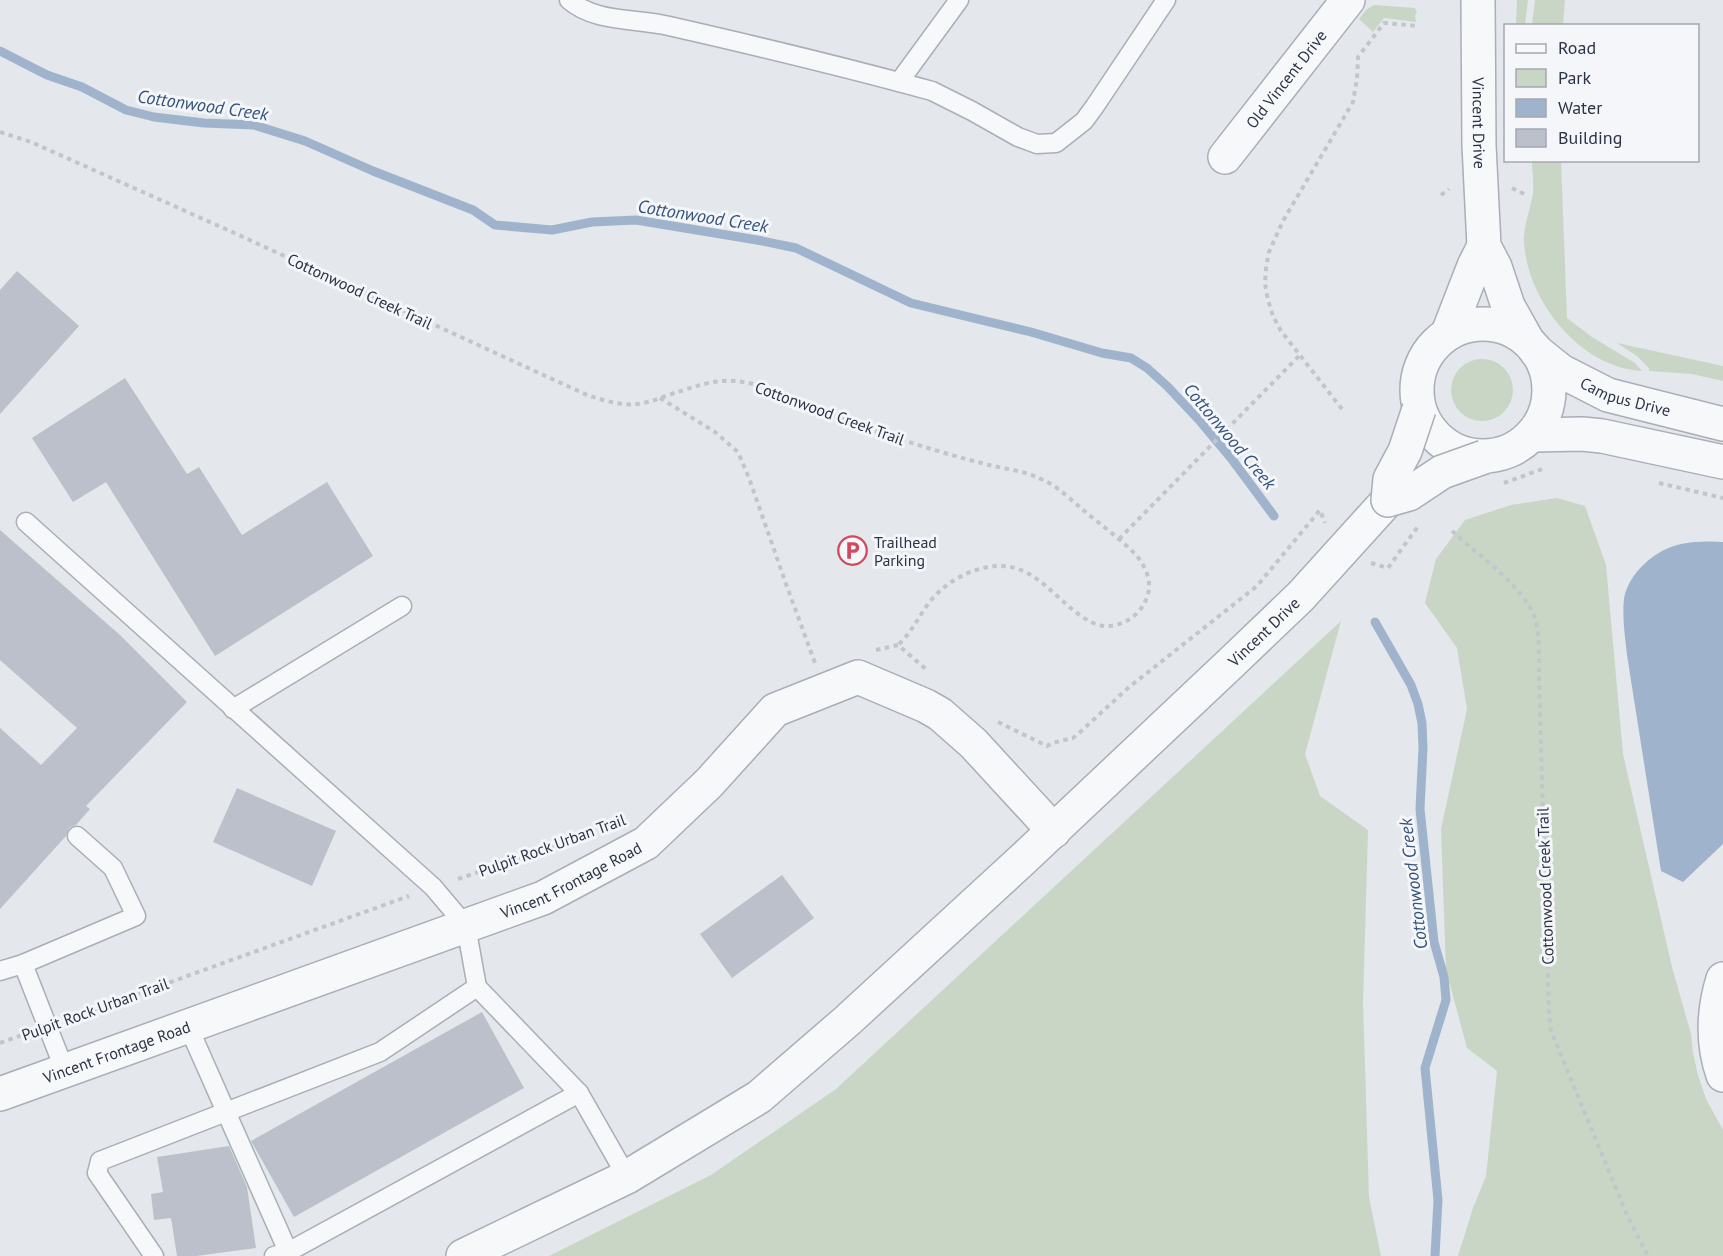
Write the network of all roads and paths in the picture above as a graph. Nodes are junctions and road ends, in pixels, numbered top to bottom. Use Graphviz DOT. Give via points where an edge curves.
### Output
graph roads {
  1 [pos="569,0"];
  2 [pos="959,0"];
  3 [pos="1166,0"];
  4 [pos="1348,0"];
  5 [pos="1478,0"];
  6 [pos="1419,26"];
  7 [pos="899,82"];
  8 [pos="0,132"];
  9 [pos="1225,157"];
  10 [pos="1484,246"];
  11 [pos="1448,333"];
  12 [pos="1532,345"];
  13 [pos="1299,356"];
  14 [pos="660,398"];
  15 [pos="1342,409"];
  16 [pos="1419,410"];
  17 [pos="1723,424"];
  18 [pos="1532,435"];
  19 [pos="1484,457"];
  20 [pos="1723,462"];
  21 [pos="1553,465"];
  22 [pos="1655,482"];
  23 [pos="1502,484"];
  24 [pos="1723,498"];
  25 [pos="1388,500"];
  26 [pos="1320,510"];
  27 [pos="1423,521"];
  28 [pos="26,522"];
  29 [pos="1452,531"];
  30 [pos="1119,539"];
  31 [pos="1388,568"];
  32 [pos="402,606"];
  33 [pos="898,645"];
  34 [pos="869,650"];
  35 [pos="823,660"];
  36 [pos="815,663"];
  37 [pos="809,666"];
  38 [pos="929,672"];
  39 [pos="233,709"];
  40 [pos="997,722"];
  41 [pos="603,829"];
  42 [pos="1054,831"];
  43 [pos="77,836"];
  44 [pos="433,887"];
  45 [pos="466,926"];
  46 [pos="23,964"];
  47 [pos="0,972"];
  48 [pos="1723,979"];
  49 [pos="477,987"];
  50 [pos="188,1026"];
  51 [pos="46,1027"];
  52 [pos="0,1043"];
  53 [pos="65,1071"];
  54 [pos="1723,1075"];
  55 [pos="0,1094"];
  56 [pos="579,1094"];
  57 [pos="225,1110"];
  58 [pos="627,1178"];
  59 [pos="284,1255"];
  60 [pos="154,1256"];
  61 [pos="463,1256"];
  62 [pos="1648,1256"];
  1 -- 7 [label="lane" via="597,15 666,25"];
  2 -- 7 [label="lane"];
  3 -- 7 [label="lane" via="1095,106 1056,143 1037,144 1018,137 932,91"];
  4 -- 9 [label="street, Old Vincent Drive"];
  5 -- 10 [label="street, Vincent Drive"];
  6 -- 13 [label="path" via="1384,23 1358,57 1353,102 1269,252 1265,284 1268,300 1281,331"];
  8 -- 14 [label="path, Cottonwood Creek Trail" via="31,142 587,395 624,404"];
  10 -- 11 [label="street, Vincent Drive"];
  10 -- 12 [label="street, Vincent Drive" via="1509,306"];
  11 -- 12 [label="street" via="1480,323 1497,325 1513,330"];
  11 -- 16 [label="street" via="1424,358 1416,392"];
  12 -- 17 [label="street, Campus Drive" via="1562,371 1608,395"];
  12 -- 18 [label="street" via="1544,364 1549,394 1541,423"];
  13 -- 15 [label="path"];
  13 -- 30 [label="path"];
  14 -- 30 [label="path, Cottonwood Creek Trail" via="712,381 733,380 762,387 871,430 1042,479"];
  14 -- 36 [label="path" via="715,432 738,452"];
  16 -- 19 [label="street" via="1437,438 1467,455"];
  16 -- 25 [label="street, bridge" via="1390,479"];
  18 -- 19 [label="street" via="1502,454"];
  18 -- 20 [label="street" via="1602,436"];
  19 -- 25 [label="street, Vincent Drive, bridge" via="1442,472 1409,495"];
  21 -- 23 [label="path"];
  22 -- 24 [label="path"];
  25 -- 42 [label="street, Vincent Drive" via="1301,596"];
  26 -- 40 [label="path" via="1257,586 1128,688 1073,738 1047,746"];
  27 -- 31 [label="path"];
  28 -- 39 [label="lane"];
  29 -- 62 [label="path, Cottonwood Creek Trail" via="1513,587 1535,618 1551,1031"];
  30 -- 33 [label="path, Cottonwood Creek Trail" via="1143,564 1149,585 1142,608 1129,621 1102,626 1023,571 989,567 967,573 945,587"];
  32 -- 39 [label="lane"];
  33 -- 34 [label="path"];
  33 -- 38 [label="path"];
  35 -- 36 [label="path"];
  36 -- 37 [label="path"];
  39 -- 44 [label="lane"];
  41 -- 44 [label="path, Pulpit Rock Urban Trail"];
  42 -- 45 [label="street, Vincent Frontage Road" via="973,743 940,714 858,677 775,710 709,783 646,843 543,898"];
  42 -- 58 [label="street, Vincent Drive" via="759,1097"];
  43 -- 46 [label="lane" via="113,868 136,916"];
  44 -- 45 [label="lane"];
  44 -- 51 [label="path, Pulpit Rock Urban Trail"];
  45 -- 49 [label="lane"];
  45 -- 50 [label="street, Vincent Frontage Road"];
  46 -- 47 [label="lane"];
  46 -- 51 [label="lane"];
  48 -- 54 [label="street" via="1716,1008 1715,1043"];
  49 -- 56 [label="lane"];
  49 -- 57 [label="lane" via="380,1052"];
  50 -- 53 [label="street, Vincent Frontage Road"];
  50 -- 57 [label="lane"];
  51 -- 52 [label="path, Pulpit Rock Urban Trail"];
  51 -- 53 [label="lane"];
  53 -- 55 [label="street, Vincent Frontage Road"];
  56 -- 58 [label="lane"];
  56 -- 59 [label="lane"];
  57 -- 59 [label="lane"];
  57 -- 60 [label="lane" via="100,1161 98,1173"];
  58 -- 61 [label="street, Vincent Drive"];
}
